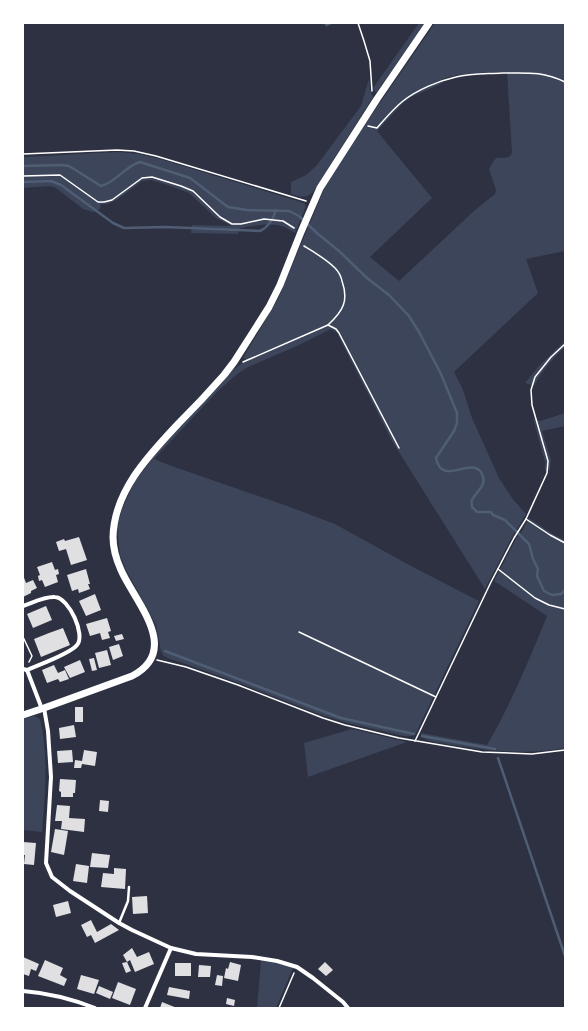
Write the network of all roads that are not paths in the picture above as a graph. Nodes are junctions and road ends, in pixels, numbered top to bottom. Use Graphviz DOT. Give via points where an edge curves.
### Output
graph roads {
  1 [pos="430,23"];
  2 [pos="23,606"];
  3 [pos="25,670"];
  4 [pos="43,709"];
  5 [pos="23,715"];
  6 [pos="129,887"];
  7 [pos="119,923"];
  8 [pos="171,948"];
  9 [pos="23,991"];
  10 [pos="95,1008"];
  11 [pos="145,1008"];
  12 [pos="348,1008"];
  1 -- 4 [label="street" via="334,166 313,203 269,308 234,362 151,454 126,491 115,523 114,544 118,562 154,631 155,650 151,659 146,667 132,676"];
  2 -- 3 [label="street" via="47,598 56,597 64,601 78,626 80,638 77,646 68,652"];
  3 -- 4 [label="street"];
  4 -- 5 [label="street"];
  4 -- 7 [label="street" via="48,731 51,777 46,863 52,877"];
  6 -- 7 [label="lane" via="128,901"];
  7 -- 8 [label="street"];
  8 -- 11 [label="street"];
  8 -- 12 [label="street" via="196,954 252,957 297,967"];
  9 -- 10 [label="street" via="42,993"];
}
